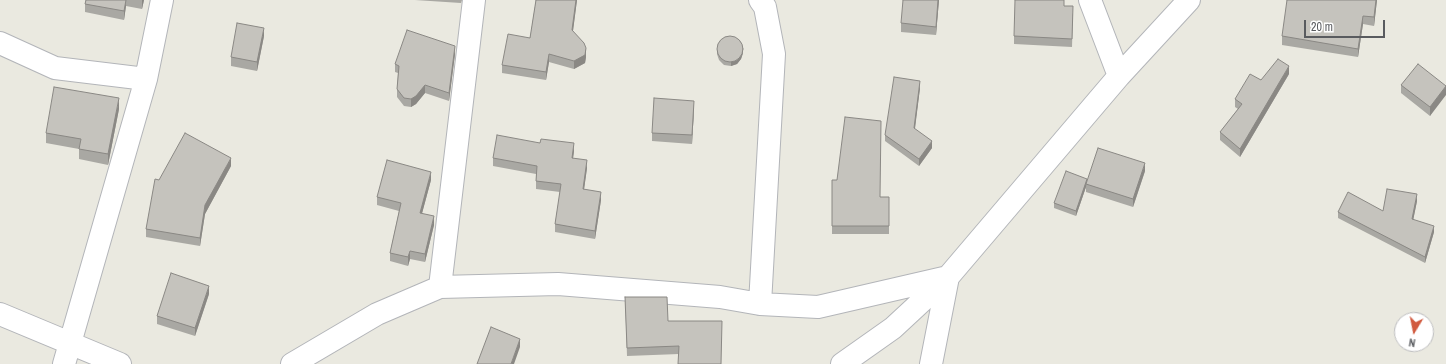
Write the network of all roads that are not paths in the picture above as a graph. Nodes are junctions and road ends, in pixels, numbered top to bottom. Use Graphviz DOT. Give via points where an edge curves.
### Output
graph roads {
  1 [pos="162,0"];
  2 [pos="474,0"];
  3 [pos="760,0"];
  4 [pos="1090,0"];
  5 [pos="1189,0"];
  6 [pos="0,43"];
  7 [pos="1119,76"];
  8 [pos="146,79"];
  9 [pos="948,277"];
  10 [pos="440,288"];
  11 [pos="760,304"];
  12 [pos="0,314"];
  13 [pos="67,354"];
  14 [pos="120,364"];
  15 [pos="292,364"];
  16 [pos="842,364"];
  17 [pos="930,364"];
  1 -- 8 [label="street"];
  2 -- 10 [label="street"];
  3 -- 11 [label="street" via="765,7 774,54"];
  4 -- 7 [label="street"];
  5 -- 7 [label="street"];
  6 -- 8 [label="street" via="55,68"];
  7 -- 9 [label="street"];
  8 -- 13 [label="street"];
  9 -- 11 [label="street" via="818,307"];
  9 -- 16 [label="street" via="888,332"];
  9 -- 17 [label="street"];
  10 -- 11 [label="street" via="558,284 720,298"];
  10 -- 15 [label="street" via="377,314"];
  12 -- 13 [label="street"];
  13 -- 14 [label="street"];
}
